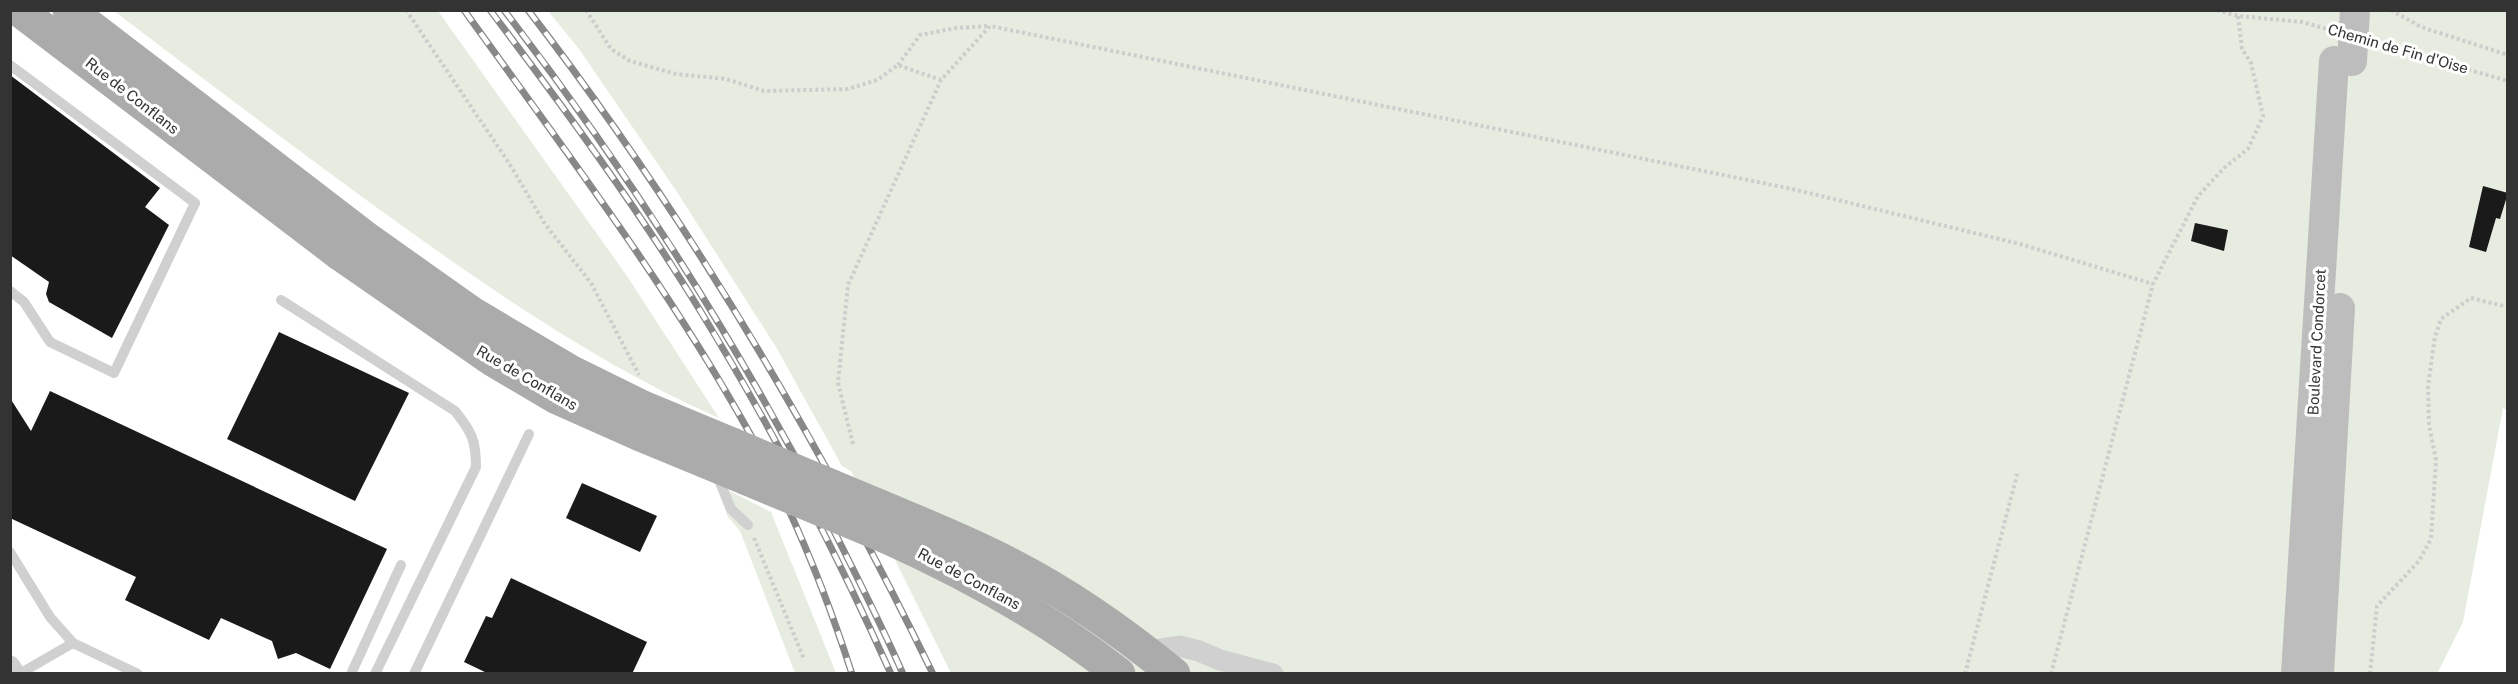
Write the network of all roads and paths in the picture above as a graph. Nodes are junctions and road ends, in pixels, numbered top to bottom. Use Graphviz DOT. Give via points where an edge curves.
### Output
graph roads {
  1 [pos="19,10"];
  2 [pos="69,10"];
  3 [pos="406,10"];
  4 [pos="586,10"];
  5 [pos="2217,10"];
  6 [pos="2355,10"];
  7 [pos="2391,10"];
  8 [pos="2238,16"];
  9 [pos="2335,21"];
  10 [pos="990,26"];
  11 [pos="2354,55"];
  12 [pos="2508,55"];
  13 [pos="10,65"];
  14 [pos="898,65"];
  15 [pos="941,80"];
  16 [pos="2508,81"];
  17 [pos="2153,284"];
  18 [pos="10,291"];
  19 [pos="281,300"];
  20 [pos="2508,307"];
  21 [pos="643,406"];
  22 [pos="529,434"];
  23 [pos="853,444"];
  24 [pos="723,455"];
  25 [pos="2018,471"];
  26 [pos="883,521"];
  27 [pos="748,525"];
  28 [pos="10,552"];
  29 [pos="401,565"];
  30 [pos="73,643"];
  31 [pos="1147,651"];
  32 [pos="804,659"];
  33 [pos="10,666"];
  34 [pos="1214,667"];
  35 [pos="17,674"];
  36 [pos="138,674"];
  37 [pos="351,674"];
  38 [pos="375,674"];
  39 [pos="414,674"];
  40 [pos="1119,674"];
  41 [pos="1174,674"];
  42 [pos="1273,674"];
  43 [pos="1965,674"];
  44 [pos="2051,674"];
  45 [pos="2296,674"];
  46 [pos="2319,674"];
  47 [pos="2370,674"];
  1 -- 24 [label="main road, Rue de Conflans" via="331,248 456,336 557,398"];
  2 -- 21 [label="main road, Rue de Conflans" via="453,300 552,361"];
  3 -- 21 [label="path" via="545,224 591,283 639,372"];
  4 -- 14 [label="path" via="611,49 630,61 676,74 726,79 764,91 848,89 877,80"];
  5 -- 8 [label="path, Chemin de Fin d'Oise"];
  6 -- 11 [label="main road, Boulevard Condorcet, bridge"];
  7 -- 12 [label="path" via="2421,27"];
  8 -- 9 [label="path, Chemin de Fin d'Oise"];
  8 -- 17 [label="path" via="2242,49 2251,63 2263,116 2248,149 2198,196"];
  9 -- 11 [label="main road, Boulevard Condorcet"];
  10 -- 14 [label="path" via="920,35"];
  10 -- 15 [label="path"];
  10 -- 17 [label="path" via="1792,189 2020,244"];
  11 -- 16 [label="path, Chemin de Fin d'Oise"];
  11 -- 45 [label="main road, Boulevard Condorcet"];
  11 -- 46 [label="main road, Boulevard Condorcet"];
  13 -- 18 [label="lane" via="195,203 114,373 50,342 24,302"];
  14 -- 15 [label="path"];
  15 -- 23 [label="path" via="848,285 838,383"];
  17 -- 44 [label="path"];
  19 -- 38 [label="lane" via="455,411 469,428 476,446 476,467"];
  20 -- 47 [label="path" via="2471,298 2441,318 2428,386 2429,425 2436,460 2432,539 2419,561 2377,606"];
  21 -- 24 [label="main road, Rue de Conflans"];
  22 -- 39 [label="lane"];
  24 -- 26 [label="main road, Rue de Conflans, bridge"];
  24 -- 26 [label="main road, Rue de Conflans, bridge" via="747,479"];
  24 -- 27 [label="lane" via="730,508"];
  25 -- 43 [label="path"];
  26 -- 31 [label="main road, Rue de Conflans" via="1013,565 1083,606"];
  26 -- 40 [label="main road, Rue de Conflans" via="938,560 1075,641"];
  27 -- 32 [label="path"];
  28 -- 30 [label="lane" via="50,617"];
  29 -- 37 [label="lane"];
  30 -- 35 [label="lane"];
  30 -- 36 [label="lane"];
  31 -- 34 [label="street" via="1179,646 1199,651"];
  31 -- 41 [label="main road, Rue de Conflans"];
  33 -- 35 [label="street"];
  34 -- 42 [label="street"];
}
